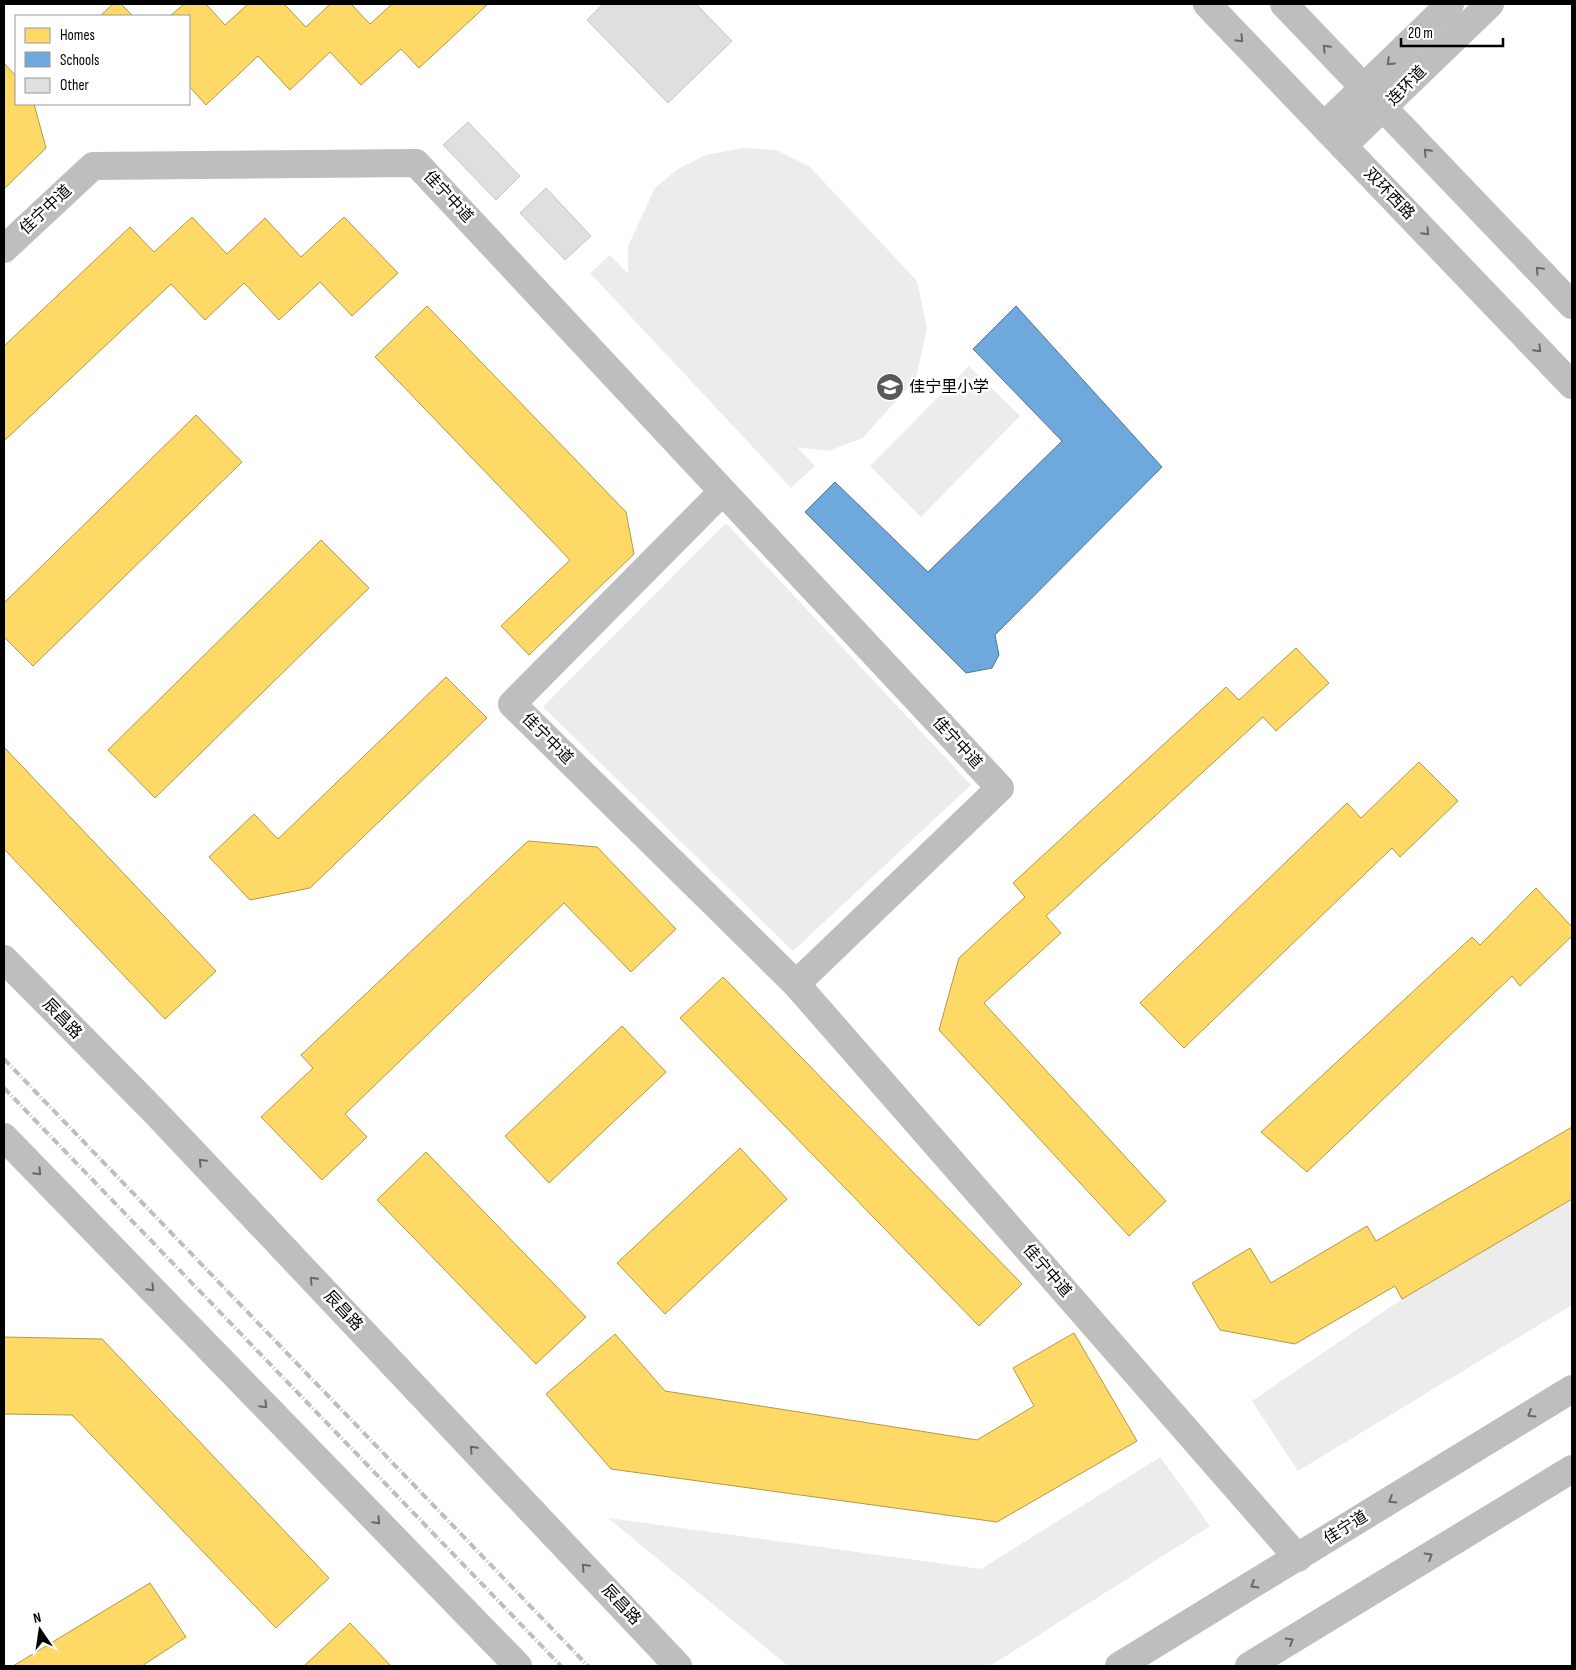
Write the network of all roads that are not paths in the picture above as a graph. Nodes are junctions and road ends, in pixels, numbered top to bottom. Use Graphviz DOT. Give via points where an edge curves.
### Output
graph roads {
  1 [pos="1207,4"];
  2 [pos="1284,4"];
  3 [pos="1450,4"];
  4 [pos="1490,4"];
  5 [pos="1364,87"];
  6 [pos="1385,108"];
  7 [pos="1324,126"];
  8 [pos="1343,146"];
  9 [pos="4,249"];
  10 [pos="1572,306"];
  11 [pos="1572,385"];
  12 [pos="722,492"];
  13 [pos="4,959"];
  14 [pos="796,984"];
  15 [pos="4,1137"];
  16 [pos="1572,1389"];
  17 [pos="1572,1469"];
  18 [pos="1298,1558"];
  19 [pos="518,1666"];
  20 [pos="678,1666"];
  21 [pos="1119,1666"];
  22 [pos="1249,1666"];
  1 -- 7 [label="street, 双环西路, one-way"];
  5 -- 2 [label="street, one-way"];
  3 -- 5 [label="street, 连环道, one-way"];
  4 -- 6 [label="street, 连环道"];
  5 -- 6 [label="street"];
  5 -- 7 [label="street, 连环道"];
  6 -- 8 [label="street, 连环道"];
  10 -- 6 [label="street, one-way"];
  7 -- 8 [label="street, 双环西路"];
  8 -- 11 [label="street, 双环西路, one-way"];
  9 -- 12 [label="street, 佳宁中道" via="93,166 416,163"];
  12 -- 14 [label="street, 佳宁中道" via="1000,788"];
  12 -- 14 [label="street, 佳宁中道" via="512,704"];
  20 -- 13 [label="street, 辰昌路, one-way" via="155,1112"];
  14 -- 18 [label="street, 佳宁中道"];
  15 -- 19 [label="street, one-way"];
  16 -- 18 [label="street, 佳宁道, one-way"];
  22 -- 17 [label="street, one-way"];
  18 -- 21 [label="street, 佳宁道, one-way"];
}
